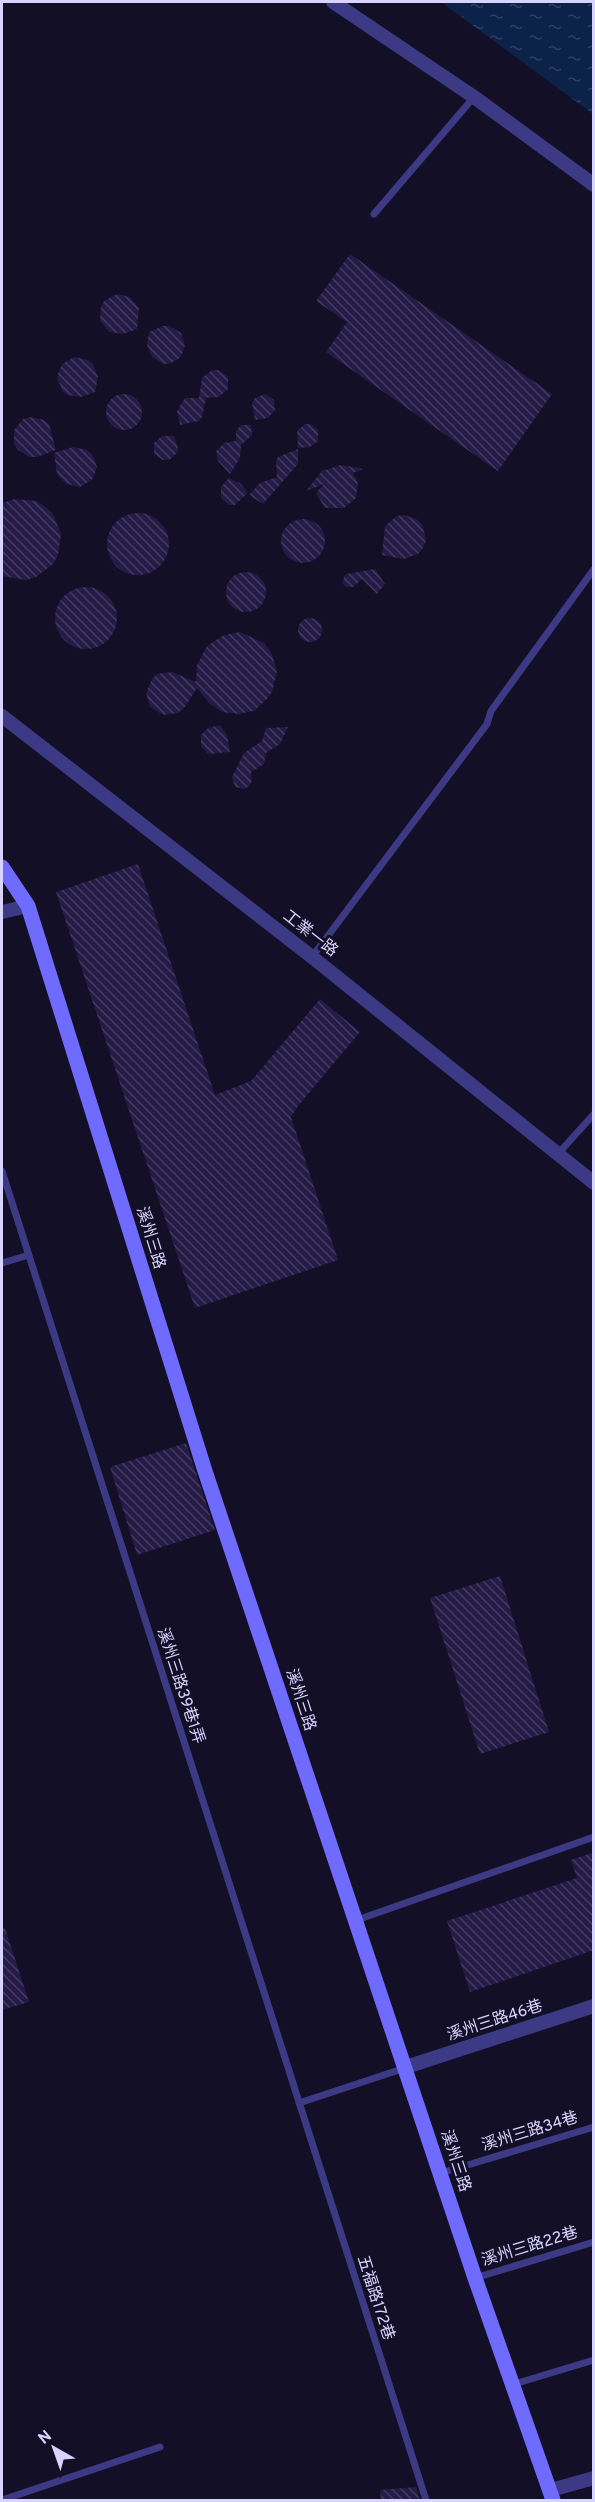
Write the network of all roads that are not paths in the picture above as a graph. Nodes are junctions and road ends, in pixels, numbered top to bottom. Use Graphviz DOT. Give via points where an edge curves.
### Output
graph roads {
  1 [pos="333,2"];
  2 [pos="474,97"];
  3 [pos="594,185"];
  4 [pos="374,214"];
  5 [pos="594,569"];
  6 [pos="2,716"];
  7 [pos="2,867"];
  8 [pos="28,906"];
  9 [pos="2,912"];
  10 [pos="312,957"];
  11 [pos="594,1114"];
  12 [pos="557,1155"];
  13 [pos="2,1171"];
  14 [pos="594,1183"];
  15 [pos="29,1255"];
  16 [pos="2,1263"];
  17 [pos="594,1837"];
  18 [pos="354,1921"];
  19 [pos="594,2006"];
  20 [pos="406,2067"];
  21 [pos="299,2103"];
  22 [pos="594,2127"];
  23 [pos="441,2174"];
  24 [pos="594,2242"];
  25 [pos="475,2278"];
  26 [pos="594,2360"];
  27 [pos="511,2385"];
  28 [pos="160,2447"];
  29 [pos="594,2478"];
  30 [pos="552,2495"];
  31 [pos="2,2500"];
  32 [pos="426,2500"];
  1 -- 2 [label="street"];
  2 -- 3 [label="street"];
  2 -- 4 [label="lane"];
  5 -- 10 [label="lane" via="491,711 487,724"];
  6 -- 10 [label="street, 工業一路"];
  7 -- 8 [label="street, 溪州三路"];
  8 -- 9 [label="street"];
  8 -- 18 [label="street, 溪州三路" via="205,1471"];
  10 -- 12 [label="street, 工業一路"];
  11 -- 12 [label="lane"];
  12 -- 14 [label="street, 工業一路"];
  13 -- 15 [label="lane, 溪州三路39巷1弄"];
  15 -- 16 [label="lane"];
  15 -- 21 [label="lane, 溪州三路39巷1弄"];
  17 -- 18 [label="lane"];
  18 -- 20 [label="street, 溪州三路"];
  19 -- 20 [label="street, 溪州三路46巷"];
  20 -- 21 [label="lane"];
  20 -- 23 [label="street, 溪州三路"];
  21 -- 32 [label="lane, 五福路172巷"];
  22 -- 23 [label="lane, 溪州三路34巷"];
  23 -- 25 [label="street, 溪州三路"];
  24 -- 25 [label="lane, 溪州三路22巷"];
  25 -- 27 [label="street, 溪州三路"];
  26 -- 27 [label="lane"];
  27 -- 30 [label="street, 溪州三路"];
  28 -- 31 [label="lane"];
  29 -- 30 [label="street"];
}
